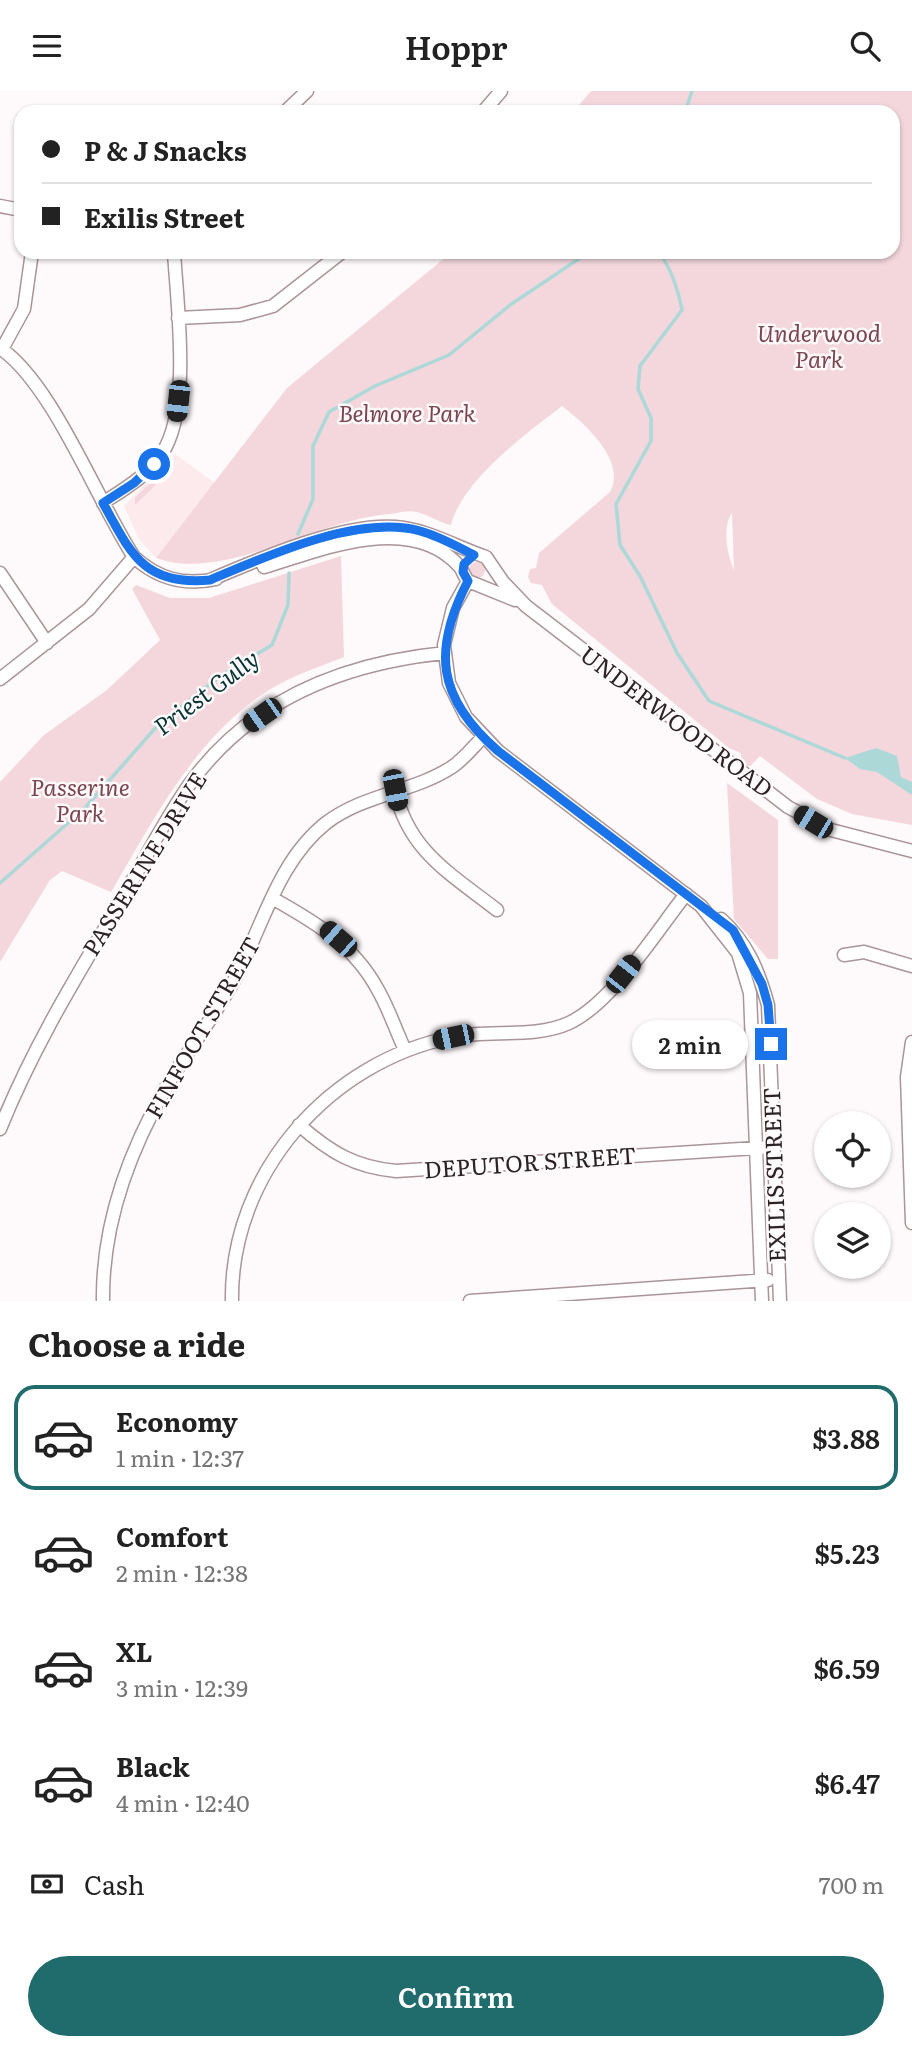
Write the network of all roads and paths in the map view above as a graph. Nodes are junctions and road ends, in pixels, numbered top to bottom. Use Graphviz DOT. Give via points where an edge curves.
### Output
graph roads {
  1 [pos="307,91"];
  2 [pos="501,91"];
  3 [pos="292,105"];
  4 [pos="489,105"];
  5 [pos="32,259"];
  6 [pos="174,259"];
  7 [pos="333,259"];
  8 [pos="178,318"];
  9 [pos="1,348"];
  10 [pos="103,503"];
  11 [pos="474,555"];
  12 [pos="134,557"];
  13 [pos="493,567"];
  14 [pos="0,573"];
  15 [pos="470,578"];
  16 [pos="210,580"];
  17 [pos="526,606"];
  18 [pos="47,643"];
  19 [pos="445,653"];
  20 [pos="0,679"];
  21 [pos="483,737"];
  22 [pos="395,790"];
  23 [pos="912,851"];
  24 [pos="686,894"];
  25 [pos="272,898"];
  26 [pos="701,906"];
  27 [pos="497,910"];
  28 [pos="844,955"];
  29 [pos="912,966"];
  30 [pos="912,1042"];
  31 [pos="405,1051"];
  32 [pos="299,1125"];
  33 [pos="0,1129"];
  34 [pos="911,1143"];
  35 [pos="774,1147"];
  36 [pos="756,1149"];
  37 [pos="912,1223"];
  38 [pos="779,1280"];
  39 [pos="761,1281"];
  40 [pos="103,1301"];
  41 [pos="232,1301"];
  42 [pos="470,1301"];
  43 [pos="762,1301"];
  44 [pos="780,1301"];
  1 -- 3 [label="street"];
  2 -- 4 [label="street"];
  5 -- 9 [label="street" via="24,309"];
  6 -- 8 [label="street"];
  7 -- 8 [label="street" via="273,306 240,315"];
  8 -- 10 [label="street" via="179,387 172,435 154,464"];
  9 -- 10 [label="street, UNDERWOOD ROAD" via="40,391"];
  10 -- 12 [label="street, UNDERWOOD ROAD"];
  11 -- 13 [label="street, UNDERWOOD ROAD" via="486,557"];
  11 -- 15 [label="street" via="465,561"];
  11 -- 16 [label="street, UNDERWOOD ROAD" via="420,531 371,527 343,532"];
  12 -- 16 [label="street, UNDERWOOD ROAD" via="167,579"];
  12 -- 18 [label="street" via="89,609"];
  13 -- 15 [label="street" via="491,577"];
  13 -- 17 [label="street, UNDERWOOD ROAD"];
  14 -- 18 [label="street"];
  15 -- 16 [label="street, UNDERWOOD ROAD" via="439,550 421,543 373,539"];
  15 -- 17 [label="street, UNDERWOOD ROAD"];
  15 -- 19 [label="street, EXILIS STREET" via="450,618"];
  17 -- 23 [label="street, UNDERWOOD ROAD" via="788,807 831,831"];
  18 -- 20 [label="street"];
  19 -- 21 [label="street, EXILIS STREET" via="453,694"];
  19 -- 33 [label="street, PASSERINE DRIVE" via="366,665 319,682 279,702 216,754 171,814 47,1027"];
  21 -- 22 [label="street, FINFOOT STREET" via="452,767"];
  21 -- 24 [label="street, EXILIS STREET"];
  22 -- 25 [label="street, FINFOOT STREET" via="327,822 292,860"];
  22 -- 27 [label="street" via="400,813 428,856"];
  24 -- 26 [label="street, EXILIS STREET"];
  24 -- 31 [label="street" via="608,994 569,1023 544,1030 470,1034"];
  25 -- 31 [label="street" via="322,926 353,954 379,991"];
  25 -- 40 [label="street, FINFOOT STREET" via="234,981 165,1089 141,1137 112,1215"];
  26 -- 35 [label="street, EXILIS STREET" via="741,939 762,984 770,1018"];
  26 -- 36 [label="street, EXILIS STREET" via="738,953 750,993"];
  28 -- 29 [label="street" via="864,952"];
  30 -- 34 [label="street" via="907,1077"];
  31 -- 32 [label="street" via="346,1081"];
  32 -- 36 [label="street, DEPUTOR STREET" via="346,1160 396,1171"];
  32 -- 41 [label="street" via="251,1202 234,1263"];
  34 -- 37 [label="street"];
  35 -- 36 [label="street, DEPUTOR STREET"];
  35 -- 38 [label="street, EXILIS STREET"];
  36 -- 39 [label="street, EXILIS STREET"];
  38 -- 39 [label="street"];
  38 -- 44 [label="street, EXILIS STREET"];
  39 -- 42 [label="street"];
  39 -- 43 [label="street, EXILIS STREET"];
}
